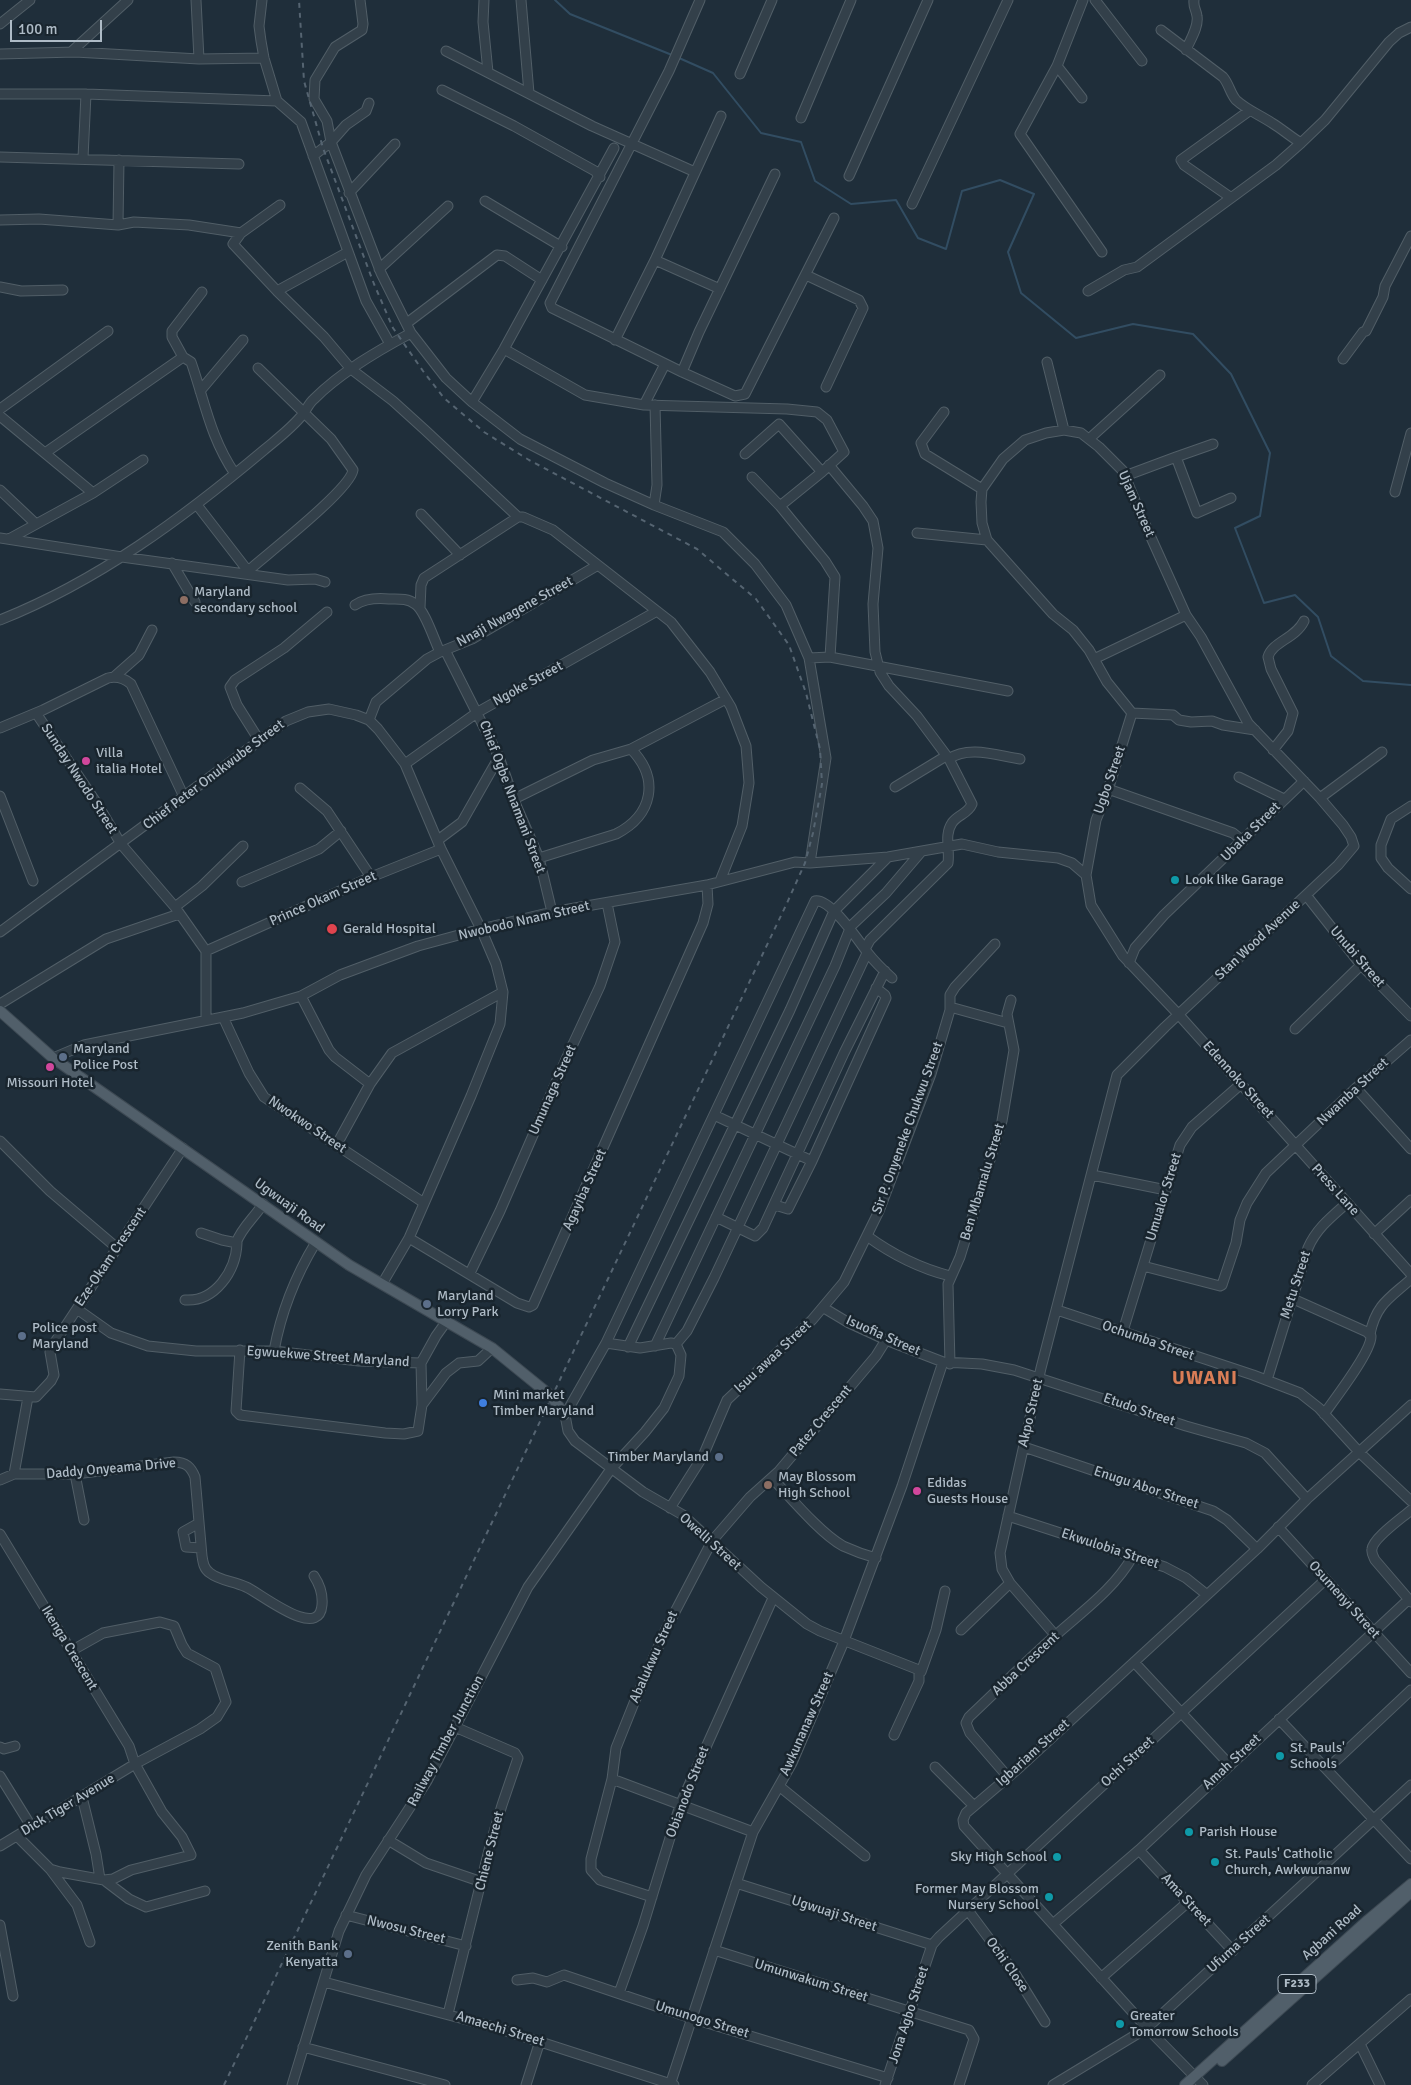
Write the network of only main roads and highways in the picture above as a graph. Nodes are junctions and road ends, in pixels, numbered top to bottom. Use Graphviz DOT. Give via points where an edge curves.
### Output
graph roads {
  1 [pos="0,1011"];
  2 [pos="565,1415"];
  3 [pos="1411,1884"];
  4 [pos="1411,1892"];
  5 [pos="1198,2082"];
  6 [pos="1185,2085"];
  1 -- 2 [label="main road, Ugwuaji Road" via="53,1058 349,1265 492,1348 551,1396"];
  3 -- 5 [label="main road, Agbani Road / F233" via="1368,1920"];
  4 -- 5 [label="main road, Agbani Road / F233"];
  5 -- 6 [label="main road, Agbani Road / F233"];
}
